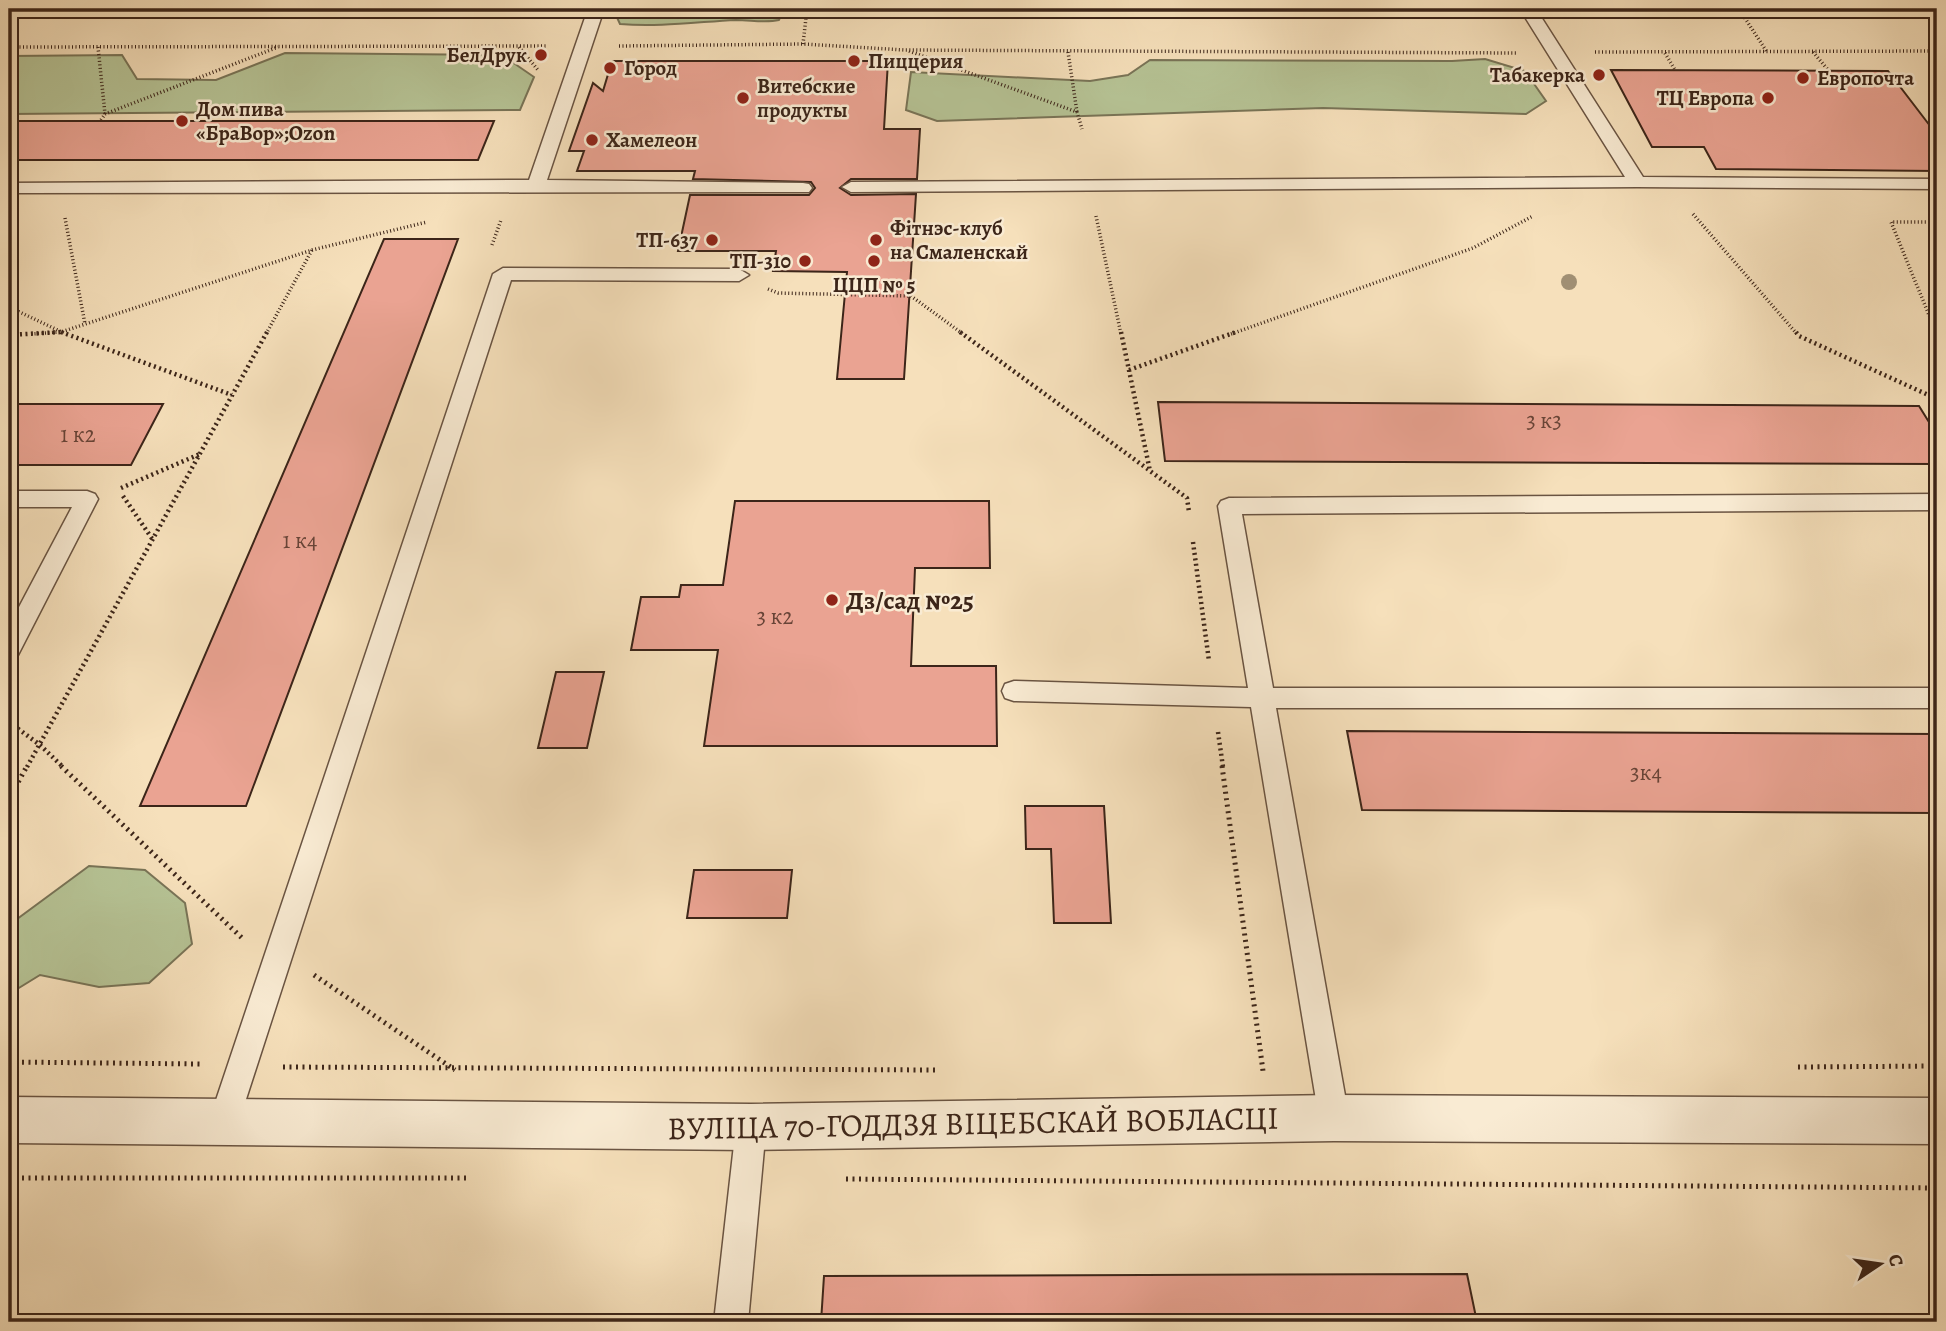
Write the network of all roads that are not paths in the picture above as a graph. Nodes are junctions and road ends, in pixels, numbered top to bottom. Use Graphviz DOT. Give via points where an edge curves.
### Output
graph roads {
  1 [pos="596,9"];
  2 [pos="1528,9"];
  3 [pos="1637,182"];
  4 [pos="1937,184"];
  5 [pos="536,186"];
  6 [pos="851,187"];
  7 [pos="9,188"];
  8 [pos="803,188"];
  9 [pos="739,275"];
  10 [pos="9,499"];
  11 [pos="1937,502"];
  12 [pos="9,648"];
  13 [pos="1014,691"];
  14 [pos="1262,698"];
  15 [pos="1937,698"];
  16 [pos="1334,1118"];
  17 [pos="9,1120"];
  18 [pos="1937,1121"];
  19 [pos="223,1124"];
  20 [pos="751,1128"];
  21 [pos="731,1322"];
  1 -- 5 [label="lane"];
  2 -- 3 [label="lane"];
  3 -- 4 [label="lane"];
  3 -- 6 [label="lane"];
  5 -- 7 [label="lane"];
  5 -- 8 [label="lane"];
  9 -- 19 [label="lane" via="503,274"];
  10 -- 12 [label="lane" via="87,499"];
  11 -- 14 [label="lane" via="1229,506"];
  13 -- 14 [label="lane"];
  14 -- 15 [label="lane"];
  14 -- 16 [label="lane"];
  16 -- 18 [label="street, ВУЛІЦА 70-ГОДДЗЯ ВІЦЕБСКАЙ ВОБЛАСЦІ"];
  16 -- 20 [label="street, ВУЛІЦА 70-ГОДДЗЯ ВІЦЕБСКАЙ ВОБЛАСЦІ"];
  17 -- 19 [label="street, ВУЛІЦА 70-ГОДДЗЯ ВІЦЕБСКАЙ ВОБЛАСЦІ"];
  19 -- 20 [label="street, ВУЛІЦА 70-ГОДДЗЯ ВІЦЕБСКАЙ ВОБЛАСЦІ"];
  20 -- 21 [label="lane"];
}
